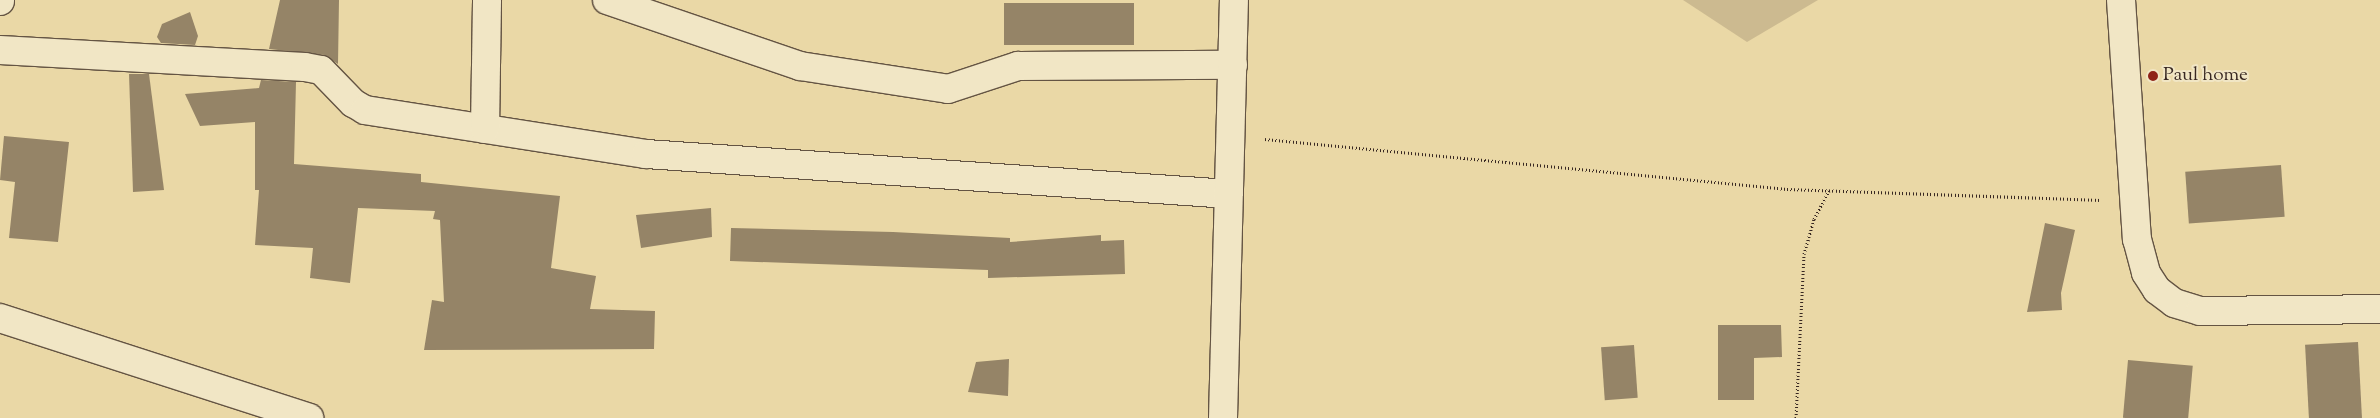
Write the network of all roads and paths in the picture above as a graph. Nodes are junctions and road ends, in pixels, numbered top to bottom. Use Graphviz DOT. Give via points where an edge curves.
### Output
graph roads {
  1 [pos="487,0"];
  2 [pos="607,0"];
  3 [pos="1234,0"];
  4 [pos="2121,0"];
  5 [pos="0,50"];
  6 [pos="1233,65"];
  7 [pos="486,129"];
  8 [pos="1231,135"];
  9 [pos="1828,191"];
  10 [pos="1229,194"];
  11 [pos="2134,201"];
  12 [pos="2380,309"];
  13 [pos="0,318"];
  14 [pos="309,418"];
  15 [pos="1222,418"];
  16 [pos="1796,418"];
  1 -- 7 [label="street"];
  2 -- 6 [label="street" via="800,66 948,89 1018,66"];
  3 -- 6 [label="street"];
  4 -- 11 [label="street"];
  5 -- 7 [label="street" via="305,67 321,70 353,103 365,110"];
  6 -- 8 [label="street"];
  7 -- 10 [label="street" via="646,154"];
  8 -- 9 [label="path"];
  8 -- 10 [label="street"];
  9 -- 11 [label="path"];
  9 -- 16 [label="path" via="1814,219 1804,254"];
  10 -- 15 [label="street"];
  11 -- 12 [label="street" via="2137,239 2146,274 2156,290 2174,303 2200,311"];
  13 -- 14 [label="street"];
}
